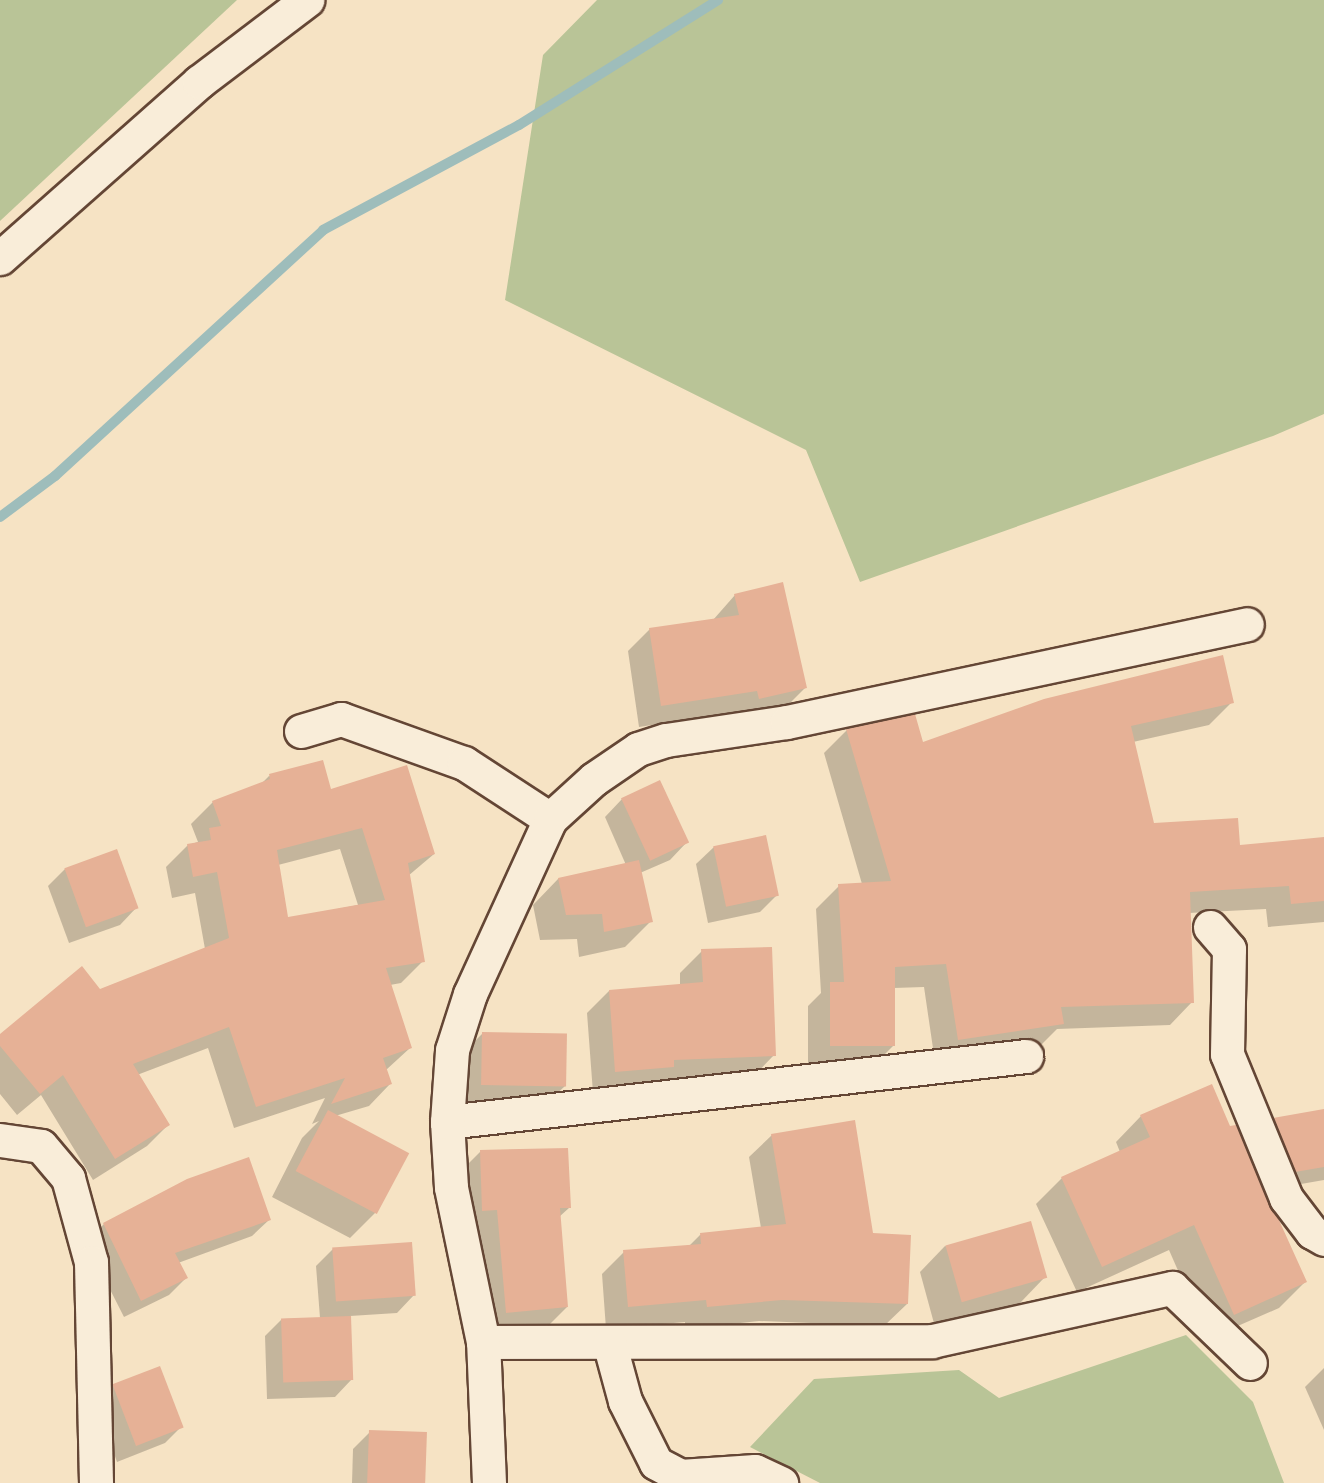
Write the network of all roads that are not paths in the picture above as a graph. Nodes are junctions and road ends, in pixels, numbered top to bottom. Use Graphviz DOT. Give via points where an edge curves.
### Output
graph roads {
  1 [pos="307,0"];
  2 [pos="0,258"];
  3 [pos="1247,624"];
  4 [pos="301,731"];
  5 [pos="550,819"];
  6 [pos="1210,927"];
  7 [pos="1026,1056"];
  8 [pos="447,1122"];
  9 [pos="0,1140"];
  10 [pos="1324,1239"];
  11 [pos="483,1342"];
  12 [pos="609,1342"];
  13 [pos="1250,1363"];
  14 [pos="96,1483"];
  15 [pos="489,1483"];
  16 [pos="781,1483"];
  1 -- 2 [label="street" via="199,82"];
  3 -- 5 [label="street" via="787,722 666,740 638,749 594,778"];
  4 -- 5 [label="street" via="341,719 464,763"];
  5 -- 8 [label="street" via="470,994 452,1050"];
  6 -- 10 [label="street" via="1229,949 1227,1054 1286,1198 1312,1232"];
  7 -- 8 [label="street"];
  8 -- 11 [label="street" via="451,1187"];
  9 -- 14 [label="street" via="41,1146 68,1178 91,1262"];
  11 -- 12 [label="street"];
  11 -- 15 [label="street"];
  12 -- 13 [label="street" via="932,1341 1172,1288"];
  12 -- 16 [label="street" via="625,1401 656,1463 680,1476 755,1471"];
}
